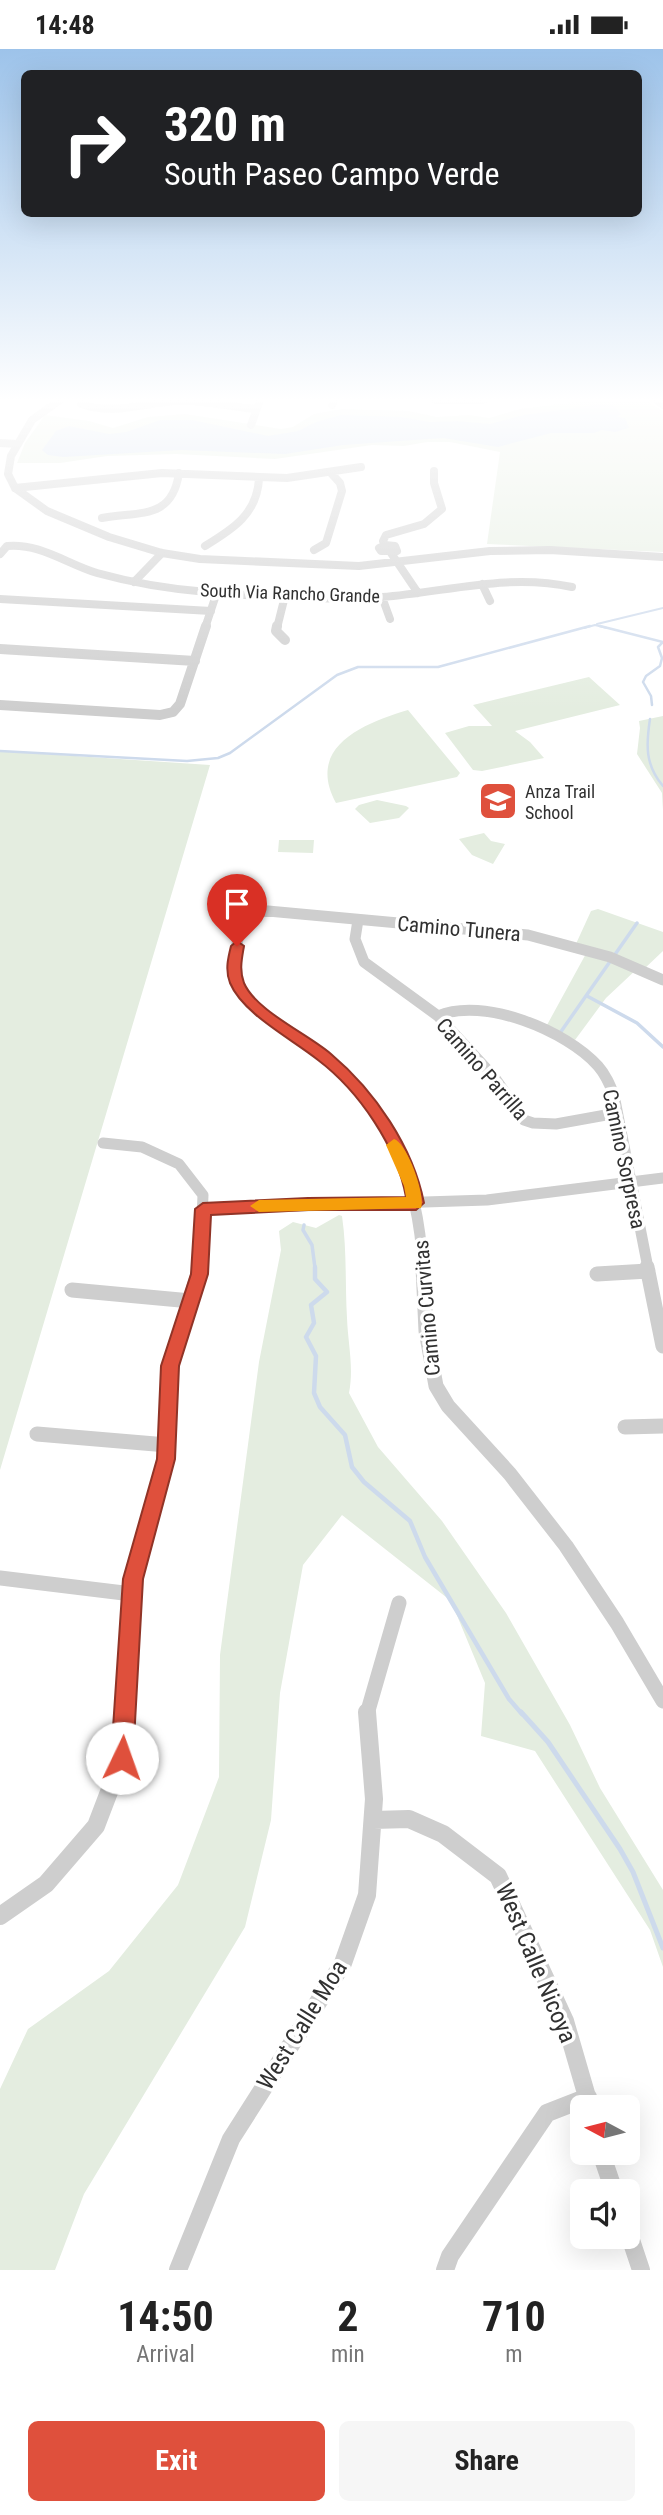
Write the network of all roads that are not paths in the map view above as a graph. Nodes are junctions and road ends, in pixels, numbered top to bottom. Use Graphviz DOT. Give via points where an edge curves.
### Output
graph roads {
  1 [pos="37,504"];
  2 [pos="166,504"];
  3 [pos="252,504"];
  4 [pos="338,504"];
  5 [pos="440,504"];
  6 [pos="102,518"];
  7 [pos="205,546"];
  8 [pos="314,550"];
  9 [pos="162,553"];
  10 [pos="0,554"];
  11 [pos="663,557"];
  12 [pos="398,562"];
  13 [pos="134,582"];
  14 [pos="482,584"];
  15 [pos="572,587"];
  16 [pos="217,592"];
  17 [pos="418,593"];
  18 [pos="285,596"];
  19 [pos="382,597"];
  20 [pos="0,599"];
  21 [pos="490,601"];
  22 [pos="211,611"];
  23 [pos="390,619"];
  24 [pos="285,640"];
  25 [pos="0,649"];
  26 [pos="195,661"];
  27 [pos="0,705"];
  28 [pos="167,714"];
  29 [pos="248,913"];
  30 [pos="358,920"];
  31 [pos="663,980"];
  32 [pos="438,1016"];
  33 [pos="617,1113"];
  34 [pos="103,1143"];
  35 [pos="663,1178"];
  36 [pos="630,1180"];
  37 [pos="416,1203"];
  38 [pos="203,1209"];
  39 [pos="648,1271"];
  40 [pos="597,1274"];
  41 [pos="72,1290"];
  42 [pos="191,1301"];
  43 [pos="663,1346"];
  44 [pos="663,1426"];
  45 [pos="625,1427"];
  46 [pos="37,1434"];
  47 [pos="167,1445"];
  48 [pos="0,1578"];
  49 [pos="132,1594"];
  50 [pos="398,1603"];
  51 [pos="663,1701"];
  52 [pos="373,1820"];
  53 [pos="0,1916"];
  54 [pos="587,2095"];
  55 [pos="570,2107"];
  56 [pos="634,2249"];
  57 [pos="178,2270"];
  58 [pos="445,2270"];
  59 [pos="641,2270"];
  1 -- 9 [label="street" via="109,537"];
  2 -- 6 [label="street" via="144,514"];
  3 -- 7 [label="street" via="234,529"];
  4 -- 8 [label="street" via="326,543"];
  5 -- 12 [label="street" via="438,516 413,529 386,535 383,541 397,547 391,553"];
  9 -- 12 [label="street" via="312,565"];
  9 -- 13 [label="street"];
  10 -- 13 [label="street, South Via Rancho Grande" via="12,545 24,545 86,570"];
  11 -- 12 [label="street" via="490,551"];
  12 -- 17 [label="street"];
  13 -- 16 [label="street, South Via Rancho Grande"];
  14 -- 15 [label="street, South Via Rancho Grande" via="543,582"];
  14 -- 17 [label="street, South Via Rancho Grande"];
  14 -- 21 [label="street"];
  16 -- 18 [label="street, South Via Rancho Grande"];
  16 -- 22 [label="street"];
  17 -- 19 [label="street, South Via Rancho Grande"];
  18 -- 19 [label="street, South Via Rancho Grande"];
  18 -- 24 [label="street" via="276,631"];
  19 -- 23 [label="street"];
  20 -- 22 [label="street"];
  22 -- 26 [label="street"];
  25 -- 26 [label="street"];
  26 -- 28 [label="street" via="178,709"];
  27 -- 28 [label="street"];
  29 -- 30 [label="street, Camino Tunera"];
  29 -- 37 [label="street, Camino Curvitas" via="241,924 234,967 237,982 258,1008 327,1058 365,1098 397,1150"];
  30 -- 31 [label="street, Camino Tunera" via="528,935 610,957"];
  30 -- 32 [label="street, Camino Parrilla" via="355,939 365,962"];
  32 -- 33 [label="street, Camino Sorpresa" via="453,1010 484,1010 578,1048 606,1076"];
  32 -- 33 [label="street, Camino Parrilla" via="488,1069 529,1124"];
  33 -- 36 [label="street, Camino Sorpresa"];
  34 -- 38 [label="street" via="142,1147 179,1164 203,1195"];
  35 -- 36 [label="street"];
  36 -- 37 [label="street" via="487,1200"];
  36 -- 39 [label="street, Camino Sorpresa"];
  37 -- 38 [label="street"];
  37 -- 51 [label="street, Camino Curvitas" via="435,1386 553,1529"];
  38 -- 42 [label="street" via="200,1274"];
  39 -- 40 [label="street"];
  39 -- 43 [label="street, Camino Sorpresa"];
  41 -- 42 [label="street"];
  42 -- 47 [label="street" via="170,1366"];
  44 -- 45 [label="street"];
  46 -- 47 [label="street"];
  47 -- 49 [label="street"];
  48 -- 49 [label="street"];
  49 -- 53 [label="street" via="122,1758 96,1826 46,1884"];
  50 -- 52 [label="street, West Calle Moa" via="366,1708"];
  52 -- 54 [label="street, West Calle Nicoya" via="409,1819 443,1834 498,1875 565,2021"];
  52 -- 57 [label="street, West Calle Moa" via="367,1895 343,1963 231,2139"];
  55 -- 58 [label="street" via="547,2113"];
  56 -- 59 [label="street"];
}
